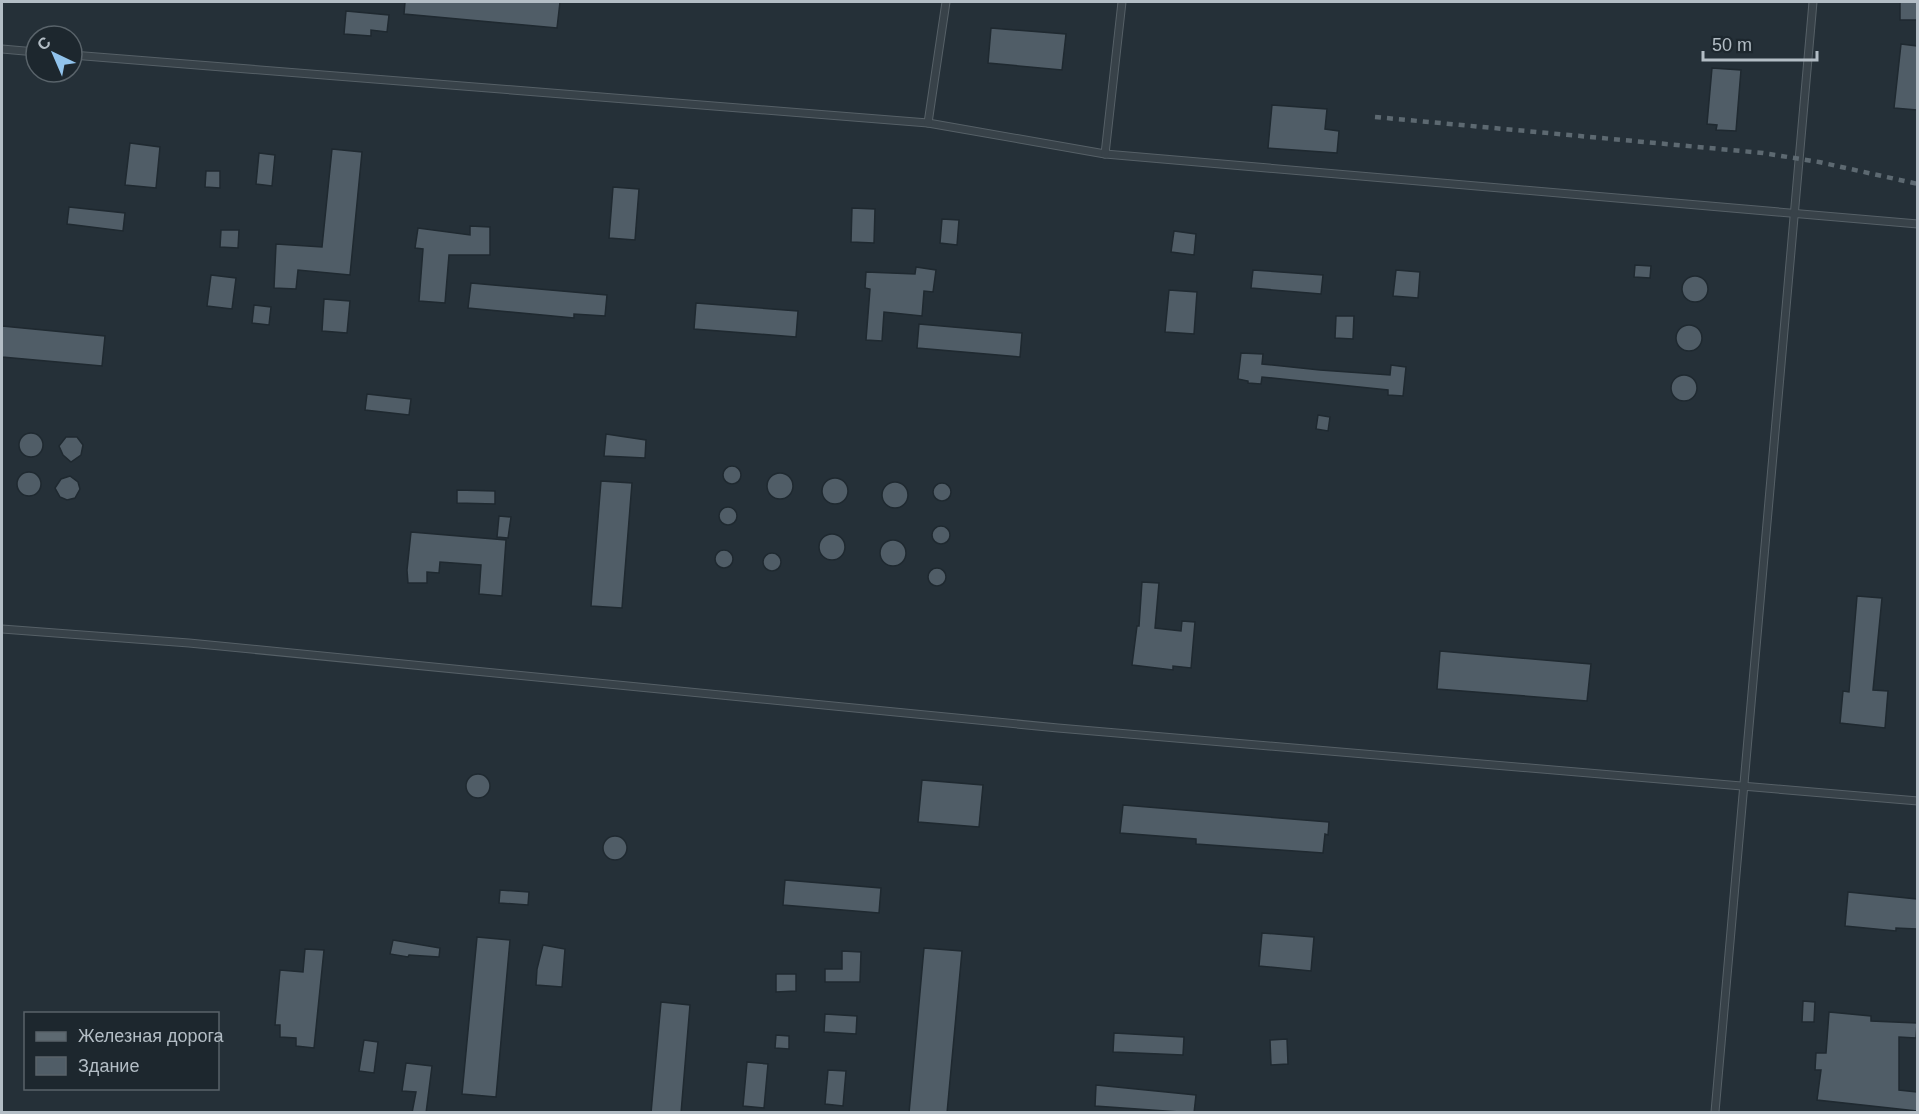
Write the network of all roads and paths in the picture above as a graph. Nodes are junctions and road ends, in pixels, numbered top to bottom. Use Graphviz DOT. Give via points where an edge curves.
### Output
graph roads {
  1 [pos="946,2"];
  2 [pos="1122,2"];
  3 [pos="1813,2"];
  4 [pos="2,49"];
  5 [pos="24,51"];
  6 [pos="84,56"];
  7 [pos="928,123"];
  8 [pos="1106,154"];
  9 [pos="1794,213"];
  10 [pos="1917,224"];
  11 [pos="2,629"];
  12 [pos="1744,786"];
  13 [pos="1917,801"];
  14 [pos="1715,1113"];
  1 -- 7 [label="lane"];
  2 -- 8 [label="lane"];
  3 -- 9 [label="lane"];
  4 -- 5 [label="lane"];
  6 -- 7 [label="lane"];
  7 -- 8 [label="lane"];
  8 -- 9 [label="lane"];
  9 -- 10 [label="lane"];
  9 -- 12 [label="lane"];
  11 -- 12 [label="lane" via="189,643 1058,728"];
  12 -- 13 [label="lane"];
  12 -- 14 [label="lane"];
}
